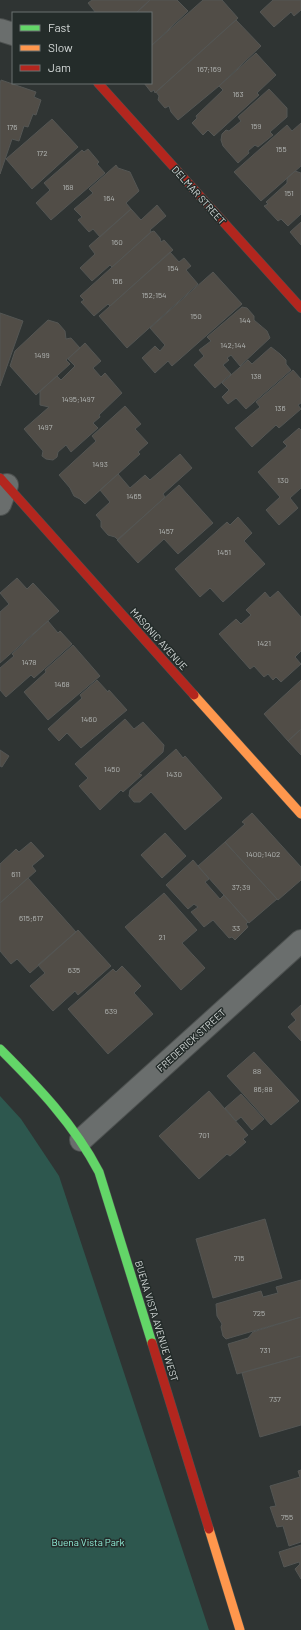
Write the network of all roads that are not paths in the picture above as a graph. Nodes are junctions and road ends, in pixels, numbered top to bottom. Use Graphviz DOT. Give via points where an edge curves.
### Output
graph roads {
  1 [pos="0,30"];
  2 [pos="12,34"];
  3 [pos="99,84"];
  4 [pos="301,308"];
  5 [pos="2,489"];
  6 [pos="301,814"];
  7 [pos="301,941"];
  8 [pos="0,1049"];
  9 [pos="81,1140"];
  10 [pos="240,1630"];
  1 -- 2 [label="street"];
  3 -- 4 [label="street, DELMAR STREET"];
  5 -- 6 [label="street, MASONIC AVENUE"];
  7 -- 9 [label="street, FREDERICK STREET"];
  8 -- 9 [label="street, BUENA VISTA AVENUE WEST" via="65,1117"];
  9 -- 10 [label="street, BUENA VISTA AVENUE WEST" via="99,1172"];
}
